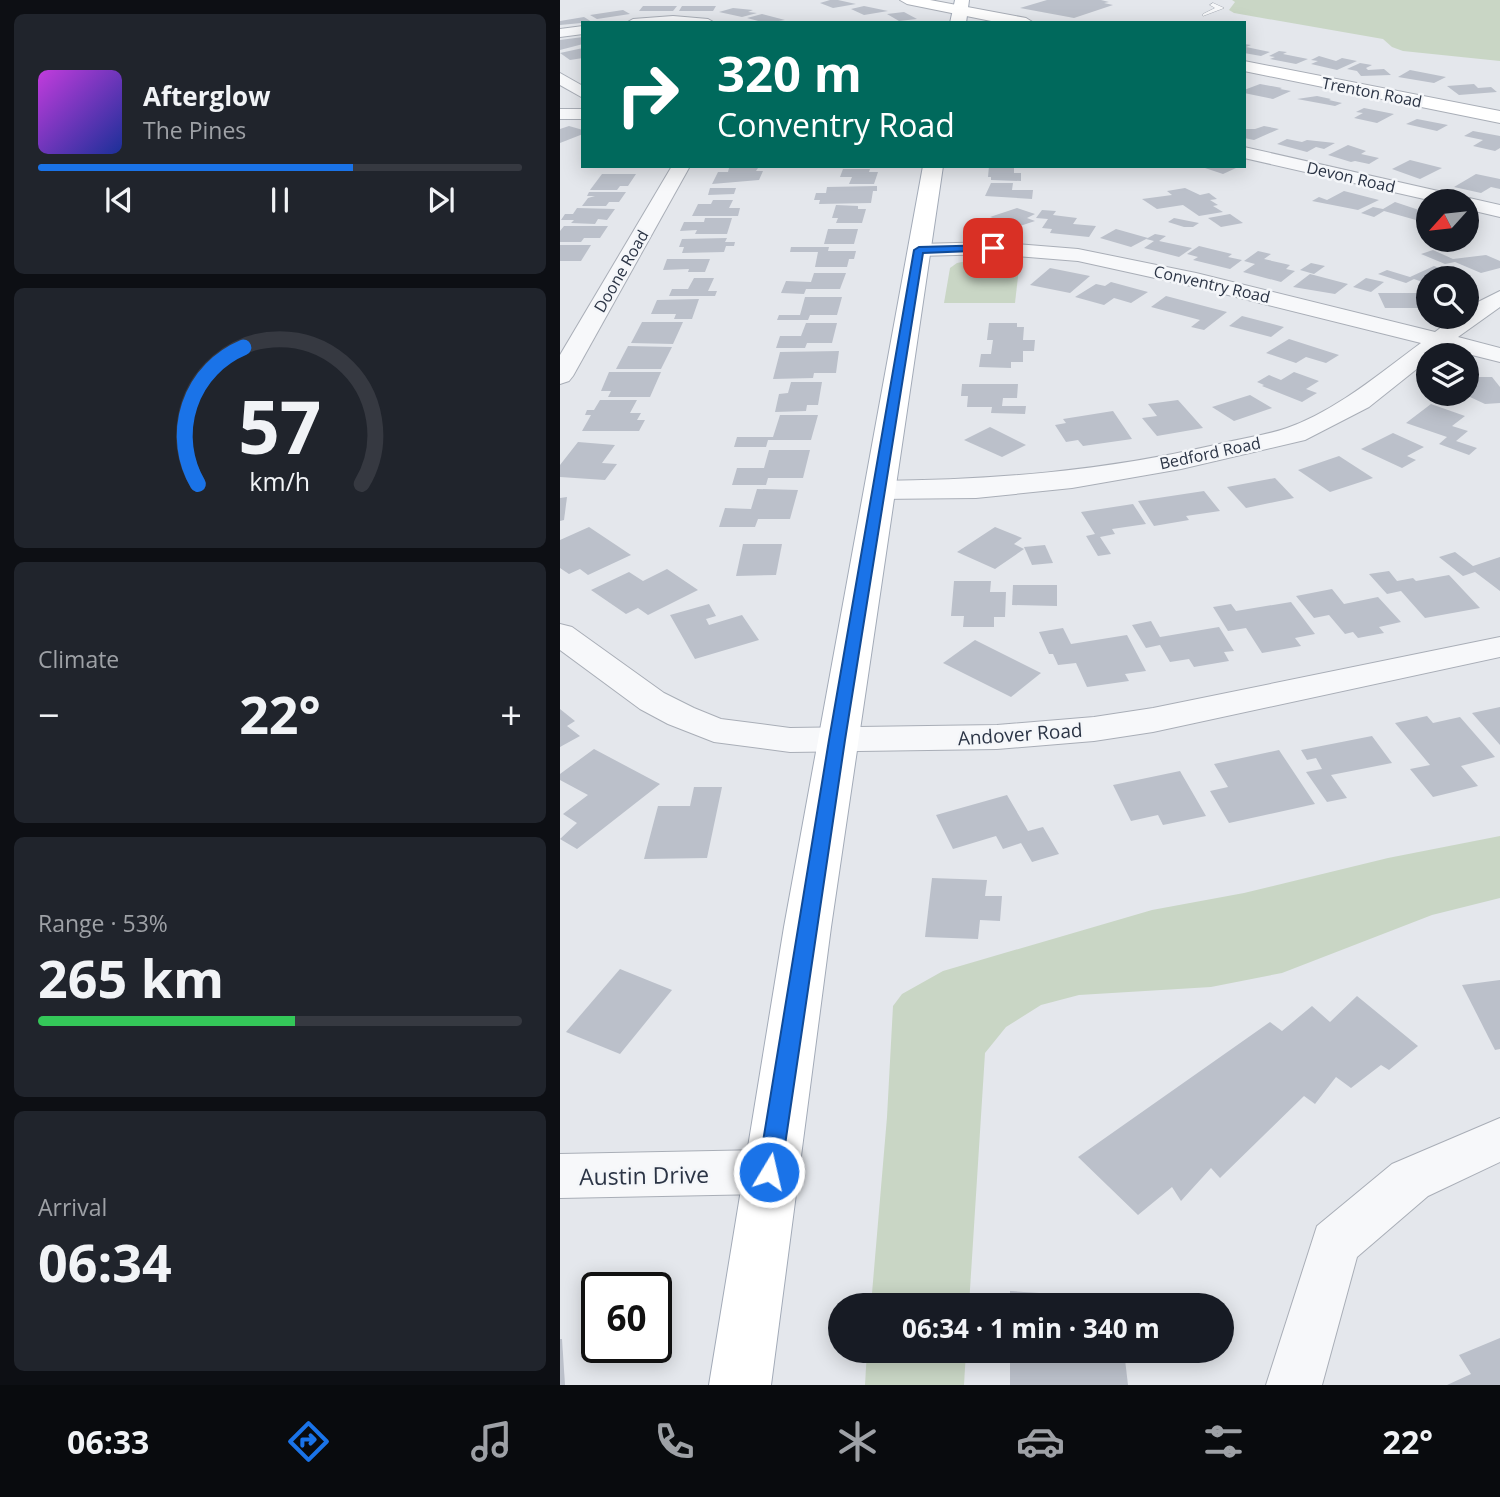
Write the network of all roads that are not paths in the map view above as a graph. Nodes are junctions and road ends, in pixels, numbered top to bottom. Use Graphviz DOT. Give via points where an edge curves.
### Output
graph roads {
  1 [pos="907,0"];
  2 [pos="1213,5"];
  3 [pos="960,11"];
  4 [pos="1205,15"];
  5 [pos="660,21"];
  6 [pos="685,21"];
  7 [pos="1015,21"];
  8 [pos="581,30"];
  9 [pos="560,33"];
  10 [pos="1246,66"];
  11 [pos="581,79"];
  12 [pos="563,80"];
  13 [pos="581,92"];
  14 [pos="560,114"];
  15 [pos="581,114"];
  16 [pos="1500,117"];
  17 [pos="1246,152"];
  18 [pos="680,168"];
  19 [pos="933,168"];
  20 [pos="1416,192"];
  21 [pos="1479,206"];
  22 [pos="1500,211"];
  23 [pos="919,250"];
  24 [pos="1500,298"];
  25 [pos="1441,340"];
  26 [pos="1500,355"];
  27 [pos="560,376"];
  28 [pos="878,490"];
  29 [pos="560,634"];
  30 [pos="1500,647"];
  31 [pos="837,740"];
  32 [pos="1500,1139"];
  33 [pos="769,1172"];
  34 [pos="560,1176"];
  35 [pos="740,1385"];
  36 [pos="1294,1385"];
  1 -- 3 [label="main road"];
  2 -- 4 [label="lane" via="1221,8"];
  3 -- 7 [label="main road"];
  5 -- 6 [label="street"];
  8 -- 9 [label="street"];
  10 -- 16 [label="main road, Trenton Road"];
  11 -- 12 [label="street"];
  12 -- 13 [label="street"];
  14 -- 15 [label="street"];
  17 -- 20 [label="street, Devon Road"];
  18 -- 27 [label="street, Doone Road"];
  19 -- 23 [label="main road"];
  21 -- 22 [label="street"];
  23 -- 25 [label="street, Conventry Road" via="1006,249 1078,255"];
  23 -- 28 [label="main road"];
  24 -- 25 [label="street, Bedford Road"];
  25 -- 26 [label="street, Conventry Road"];
  25 -- 28 [label="street, Bedford Road" via="1360,401 1295,434 1262,443 1181,461 1024,485"];
  28 -- 31 [label="main road"];
  29 -- 31 [label="street, Andover Road" via="652,701 714,730 790,740"];
  30 -- 31 [label="street, Andover Road" via="1094,729 997,737"];
  31 -- 33 [label="main road"];
  32 -- 36 [label="street" via="1410,1180 1335,1243"];
  33 -- 34 [label="street, Austin Drive"];
  33 -- 35 [label="main road"];
}
